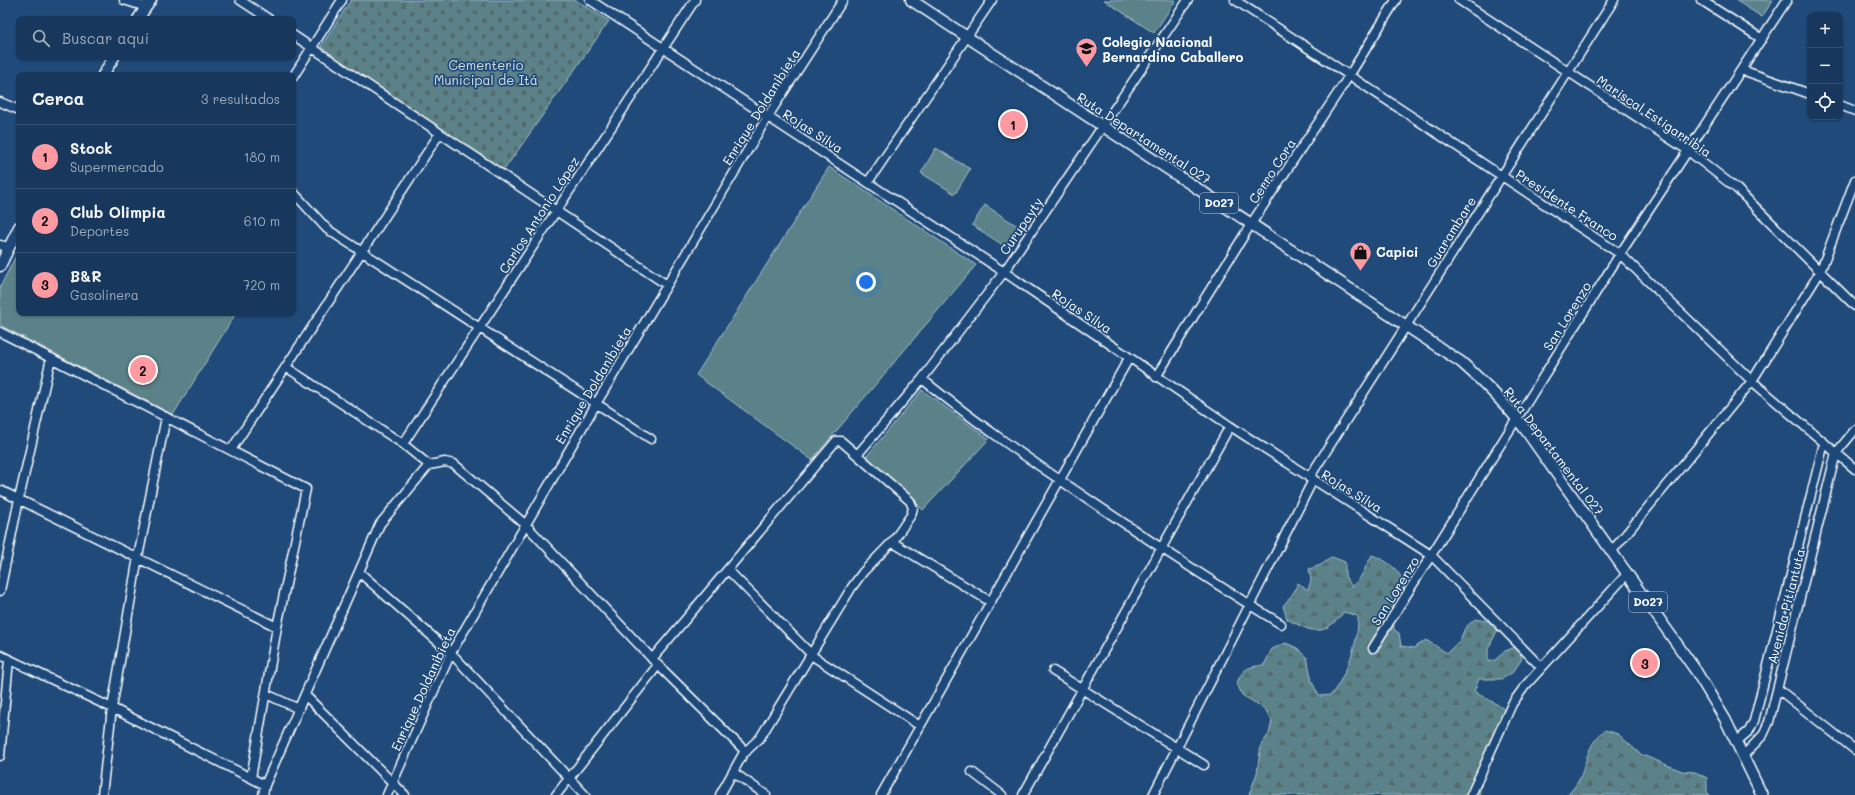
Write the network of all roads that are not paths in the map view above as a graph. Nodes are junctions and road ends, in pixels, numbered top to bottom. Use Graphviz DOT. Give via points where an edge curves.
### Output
graph roads {
  1 [pos="124,0"];
  2 [pos="240,0"];
  3 [pos="342,0"];
  4 [pos="590,0"];
  5 [pos="695,0"];
  6 [pos="843,0"];
  7 [pos="911,0"];
  8 [pos="992,0"];
  9 [pos="1188,0"];
  10 [pos="1235,0"];
  11 [pos="1396,0"];
  12 [pos="1459,0"];
  13 [pos="1614,0"];
  14 [pos="1701,0"];
  15 [pos="1787,0"];
  16 [pos="148,4"];
  17 [pos="140,16"];
  18 [pos="264,16"];
  19 [pos="296,37"];
  20 [pos="967,37"];
  21 [pos="1762,39"];
  22 [pos="312,47"];
  23 [pos="663,48"];
  24 [pos="112,60"];
  25 [pos="1742,70"];
  26 [pos="105,72"];
  27 [pos="296,72"];
  28 [pos="1568,73"];
  29 [pos="1349,76"];
  30 [pos="1807,93"];
  31 [pos="0,102"];
  32 [pos="1843,106"];
  33 [pos="16,109"];
  34 [pos="1855,111"];
  35 [pos="768,116"];
  36 [pos="1104,127"];
  37 [pos="440,133"];
  38 [pos="1687,150"];
  39 [pos="1501,176"];
  40 [pos="1855,180"];
  41 [pos="868,182"];
  42 [pos="296,195"];
  43 [pos="556,211"];
  44 [pos="1251,224"];
  45 [pos="16,231"];
  46 [pos="4,246"];
  47 [pos="362,251"];
  48 [pos="1620,254"];
  49 [pos="0,266"];
  50 [pos="1004,272"];
  51 [pos="1820,272"];
  52 [pos="667,285"];
  53 [pos="1855,306"];
  54 [pos="1406,326"];
  55 [pos="479,328"];
  56 [pos="0,332"];
  57 [pos="51,358"];
  58 [pos="1129,358"];
  59 [pos="286,367"];
  60 [pos="1156,377"];
  61 [pos="922,379"];
  62 [pos="1752,381"];
  63 [pos="596,404"];
  64 [pos="166,417"];
  65 [pos="1517,418"];
  66 [pos="1230,426"];
  67 [pos="1855,430"];
  68 [pos="651,439"];
  69 [pos="1824,443"];
  70 [pos="403,444"];
  71 [pos="230,450"];
  72 [pos="1836,453"];
  73 [pos="857,455"];
  74 [pos="429,465"];
  75 [pos="1855,469"];
  76 [pos="1311,479"];
  77 [pos="1060,480"];
  78 [pos="0,490"];
  79 [pos="19,499"];
  80 [pos="526,525"];
  81 [pos="892,542"];
  82 [pos="1162,549"];
  83 [pos="1612,551"];
  84 [pos="1431,555"];
  85 [pos="138,557"];
  86 [pos="728,570"];
  87 [pos="360,572"];
  88 [pos="1628,573"];
  89 [pos="0,591"];
  90 [pos="991,602"];
  91 [pos="1250,605"];
  92 [pos="1281,624"];
  93 [pos="277,627"];
  94 [pos="1373,648"];
  95 [pos="451,653"];
  96 [pos="811,654"];
  97 [pos="0,655"];
  98 [pos="652,659"];
  99 [pos="9,660"];
  100 [pos="658,665"];
  101 [pos="1541,666"];
  102 [pos="1053,671"];
  103 [pos="1083,689"];
  104 [pos="1778,689"];
  105 [pos="266,694"];
  106 [pos="305,695"];
  107 [pos="112,708"];
  108 [pos="299,709"];
  109 [pos="920,726"];
  110 [pos="1736,742"];
  111 [pos="1177,748"];
  112 [pos="1855,750"];
  113 [pos="746,752"];
  114 [pos="0,756"];
  115 [pos="1743,756"];
  116 [pos="1204,765"];
  117 [pos="733,772"];
  118 [pos="972,772"];
  119 [pos="251,778"];
  120 [pos="569,780"];
  121 [pos="392,783"];
  122 [pos="265,785"];
  123 [pos="103,795"];
  124 [pos="263,795"];
  125 [pos="387,795"];
  126 [pos="405,795"];
  127 [pos="556,795"];
  128 [pos="585,795"];
  129 [pos="720,795"];
  130 [pos="766,795"];
  131 [pos="881,795"];
  132 [pos="1002,795"];
  133 [pos="1023,795"];
  134 [pos="1153,795"];
  135 [pos="1471,795"];
  136 [pos="1762,795"];
  1 -- 16 [label="street"];
  2 -- 18 [label="street"];
  3 -- 22 [label="street"];
  4 -- 23 [label="street, Rojas Silva"];
  5 -- 23 [label="street, Carlos Antonio López"];
  6 -- 35 [label="street, Enrique Doldanibieta"];
  7 -- 20 [label="main road, Ruta Departamental 027 / D027"];
  8 -- 20 [label="street"];
  9 -- 36 [label="street, Curupayty"];
  10 -- 29 [label="street, Presidente Franco"];
  11 -- 29 [label="street, Cerro Cora"];
  12 -- 28 [label="street, Mariscal Estigarribia"];
  13 -- 28 [label="street, Guarambare"];
  14 -- 21 [label="street"];
  15 -- 21 [label="street, San Lorenzo"];
  16 -- 17 [label="main road"];
  19 -- 22 [label="street"];
  20 -- 36 [label="main road, Ruta Departamental 027 / D027"];
  20 -- 41 [label="street"];
  21 -- 25 [label="street, San Lorenzo"];
  22 -- 27 [label="street"];
  22 -- 37 [label="street"];
  23 -- 35 [label="street, Rojas Silva"];
  23 -- 43 [label="street, Carlos Antonio López"];
  24 -- 26 [label="main road"];
  25 -- 30 [label="street"];
  25 -- 38 [label="street, San Lorenzo"];
  28 -- 38 [label="street, Mariscal Estigarribia"];
  28 -- 39 [label="street, Guarambare"];
  29 -- 39 [label="street, Presidente Franco"];
  29 -- 44 [label="street, Cerro Cora"];
  31 -- 33 [label="street"];
  32 -- 34 [label="street"];
  35 -- 41 [label="street, Rojas Silva"];
  35 -- 52 [label="street, Enrique Doldanibieta"];
  36 -- 44 [label="main road, Ruta Departamental 027 / D027"];
  36 -- 50 [label="street, Curupayty"];
  37 -- 43 [label="street"];
  37 -- 47 [label="street"];
  38 -- 48 [label="street, San Lorenzo"];
  38 -- 51 [label="street, Mariscal Estigarribia" via="1737,189"];
  39 -- 48 [label="street, Presidente Franco"];
  39 -- 54 [label="street, Guarambare"];
  40 -- 51 [label="street"];
  41 -- 50 [label="street, Rojas Silva"];
  42 -- 47 [label="street" via="327,229"];
  43 -- 52 [label="street"];
  43 -- 55 [label="street, Carlos Antonio López"];
  44 -- 54 [label="main road, Ruta Departamental 027 / D027"];
  44 -- 60 [label="street, Cerro Cora"];
  45 -- 46 [label="main road"];
  46 -- 49 [label="main road"];
  47 -- 55 [label="street"];
  47 -- 59 [label="street"];
  48 -- 62 [label="street, Presidente Franco"];
  48 -- 65 [label="street, San Lorenzo"];
  50 -- 58 [label="street, Rojas Silva"];
  50 -- 61 [label="street, Curupayty"];
  51 -- 53 [label="street, Mariscal Estigarribia"];
  51 -- 62 [label="street"];
  52 -- 63 [label="street, Enrique Doldanibieta"];
  54 -- 65 [label="main road, Ruta Departamental 027 / D027" via="1461,362 1485,382"];
  54 -- 76 [label="street, Guarambare"];
  55 -- 63 [label="street"];
  55 -- 70 [label="street, Carlos Antonio López"];
  56 -- 57 [label="street"];
  57 -- 64 [label="street"];
  57 -- 79 [label="street"];
  58 -- 60 [label="street, Rojas Silva"];
  58 -- 77 [label="street"];
  59 -- 70 [label="street"];
  59 -- 71 [label="street"];
  60 -- 66 [label="street, Rojas Silva"];
  61 -- 73 [label="street, Curupayty"];
  61 -- 77 [label="street" via="966,415"];
  62 -- 69 [label="street, Presidente Franco"];
  62 -- 83 [label="street"];
  63 -- 68 [label="street"];
  63 -- 80 [label="street, Enrique Doldanibieta"];
  64 -- 71 [label="street"];
  64 -- 85 [label="street"];
  65 -- 83 [label="main road, Ruta Departamental 027 / D027"];
  65 -- 84 [label="street, San Lorenzo"];
  66 -- 76 [label="street, Rojas Silva"];
  66 -- 82 [label="street"];
  67 -- 72 [label="street"];
  69 -- 72 [label="street, Presidente Franco"];
  69 -- 110 [label="street, Avenida Pitiantuta" via="1754,721 1749,730"];
  70 -- 74 [label="street"];
  71 -- 93 [label="street" via="306,489"];
  72 -- 75 [label="street, Presidente Franco"];
  72 -- 104 [label="street, Avenida Pitiantuta"];
  73 -- 81 [label="street" via="910,501 913,508"];
  73 -- 86 [label="street" via="841,441 836,441"];
  74 -- 80 [label="street" via="445,462 454,464"];
  74 -- 87 [label="street" via="380,524"];
  76 -- 84 [label="street, Rojas Silva"];
  76 -- 91 [label="street, Guarambare"];
  77 -- 82 [label="street"];
  77 -- 90 [label="street"];
  78 -- 79 [label="street"];
  79 -- 85 [label="street"];
  79 -- 89 [label="street"];
  80 -- 95 [label="street, Enrique Doldanibieta"];
  80 -- 98 [label="street"];
  81 -- 90 [label="street"];
  81 -- 96 [label="street" via="852,587"];
  82 -- 91 [label="street"];
  82 -- 103 [label="street"];
  83 -- 88 [label="main road, Ruta Departamental 027 / D027"];
  84 -- 94 [label="street, San Lorenzo"];
  84 -- 101 [label="street, Rojas Silva"];
  85 -- 93 [label="street"];
  85 -- 107 [label="street"];
  86 -- 96 [label="street"];
  86 -- 98 [label="street"];
  87 -- 95 [label="street"];
  87 -- 106 [label="street"];
  88 -- 101 [label="street"];
  88 -- 110 [label="main road, Ruta Departamental 027 / D027" via="1696,671"];
  90 -- 109 [label="street"];
  91 -- 92 [label="street"];
  91 -- 111 [label="street, Guarambare"];
  93 -- 105 [label="street"];
  95 -- 120 [label="street"];
  95 -- 121 [label="street, Enrique Doldanibieta"];
  96 -- 109 [label="street"];
  96 -- 113 [label="street" via="760,738"];
  97 -- 99 [label="street"];
  98 -- 100 [label="street"];
  99 -- 107 [label="street"];
  99 -- 114 [label="street"];
  100 -- 113 [label="street"];
  100 -- 120 [label="street"];
  101 -- 135 [label="street" via="1512,704"];
  102 -- 103 [label="street"];
  103 -- 111 [label="street"];
  103 -- 133 [label="street"];
  104 -- 112 [label="street"];
  104 -- 115 [label="street, Avenida Pitiantuta" via="1763,735"];
  105 -- 108 [label="street"];
  105 -- 119 [label="street"];
  106 -- 108 [label="street"];
  106 -- 121 [label="street"];
  107 -- 119 [label="street"];
  107 -- 123 [label="street"];
  108 -- 122 [label="street"];
  109 -- 131 [label="street"];
  110 -- 115 [label="main road, Ruta Departamental 027 / D027"];
  111 -- 116 [label="street"];
  111 -- 134 [label="street, Guarambare"];
  113 -- 117 [label="street"];
  115 -- 136 [label="main road, Ruta Departamental 027 / D027"];
  117 -- 129 [label="street"];
  117 -- 130 [label="street"];
  118 -- 132 [label="street"];
  119 -- 122 [label="street"];
  120 -- 127 [label="street"];
  120 -- 128 [label="street"];
  121 -- 125 [label="street, Enrique Doldanibieta"];
  121 -- 126 [label="street"];
  122 -- 124 [label="street"];
}
